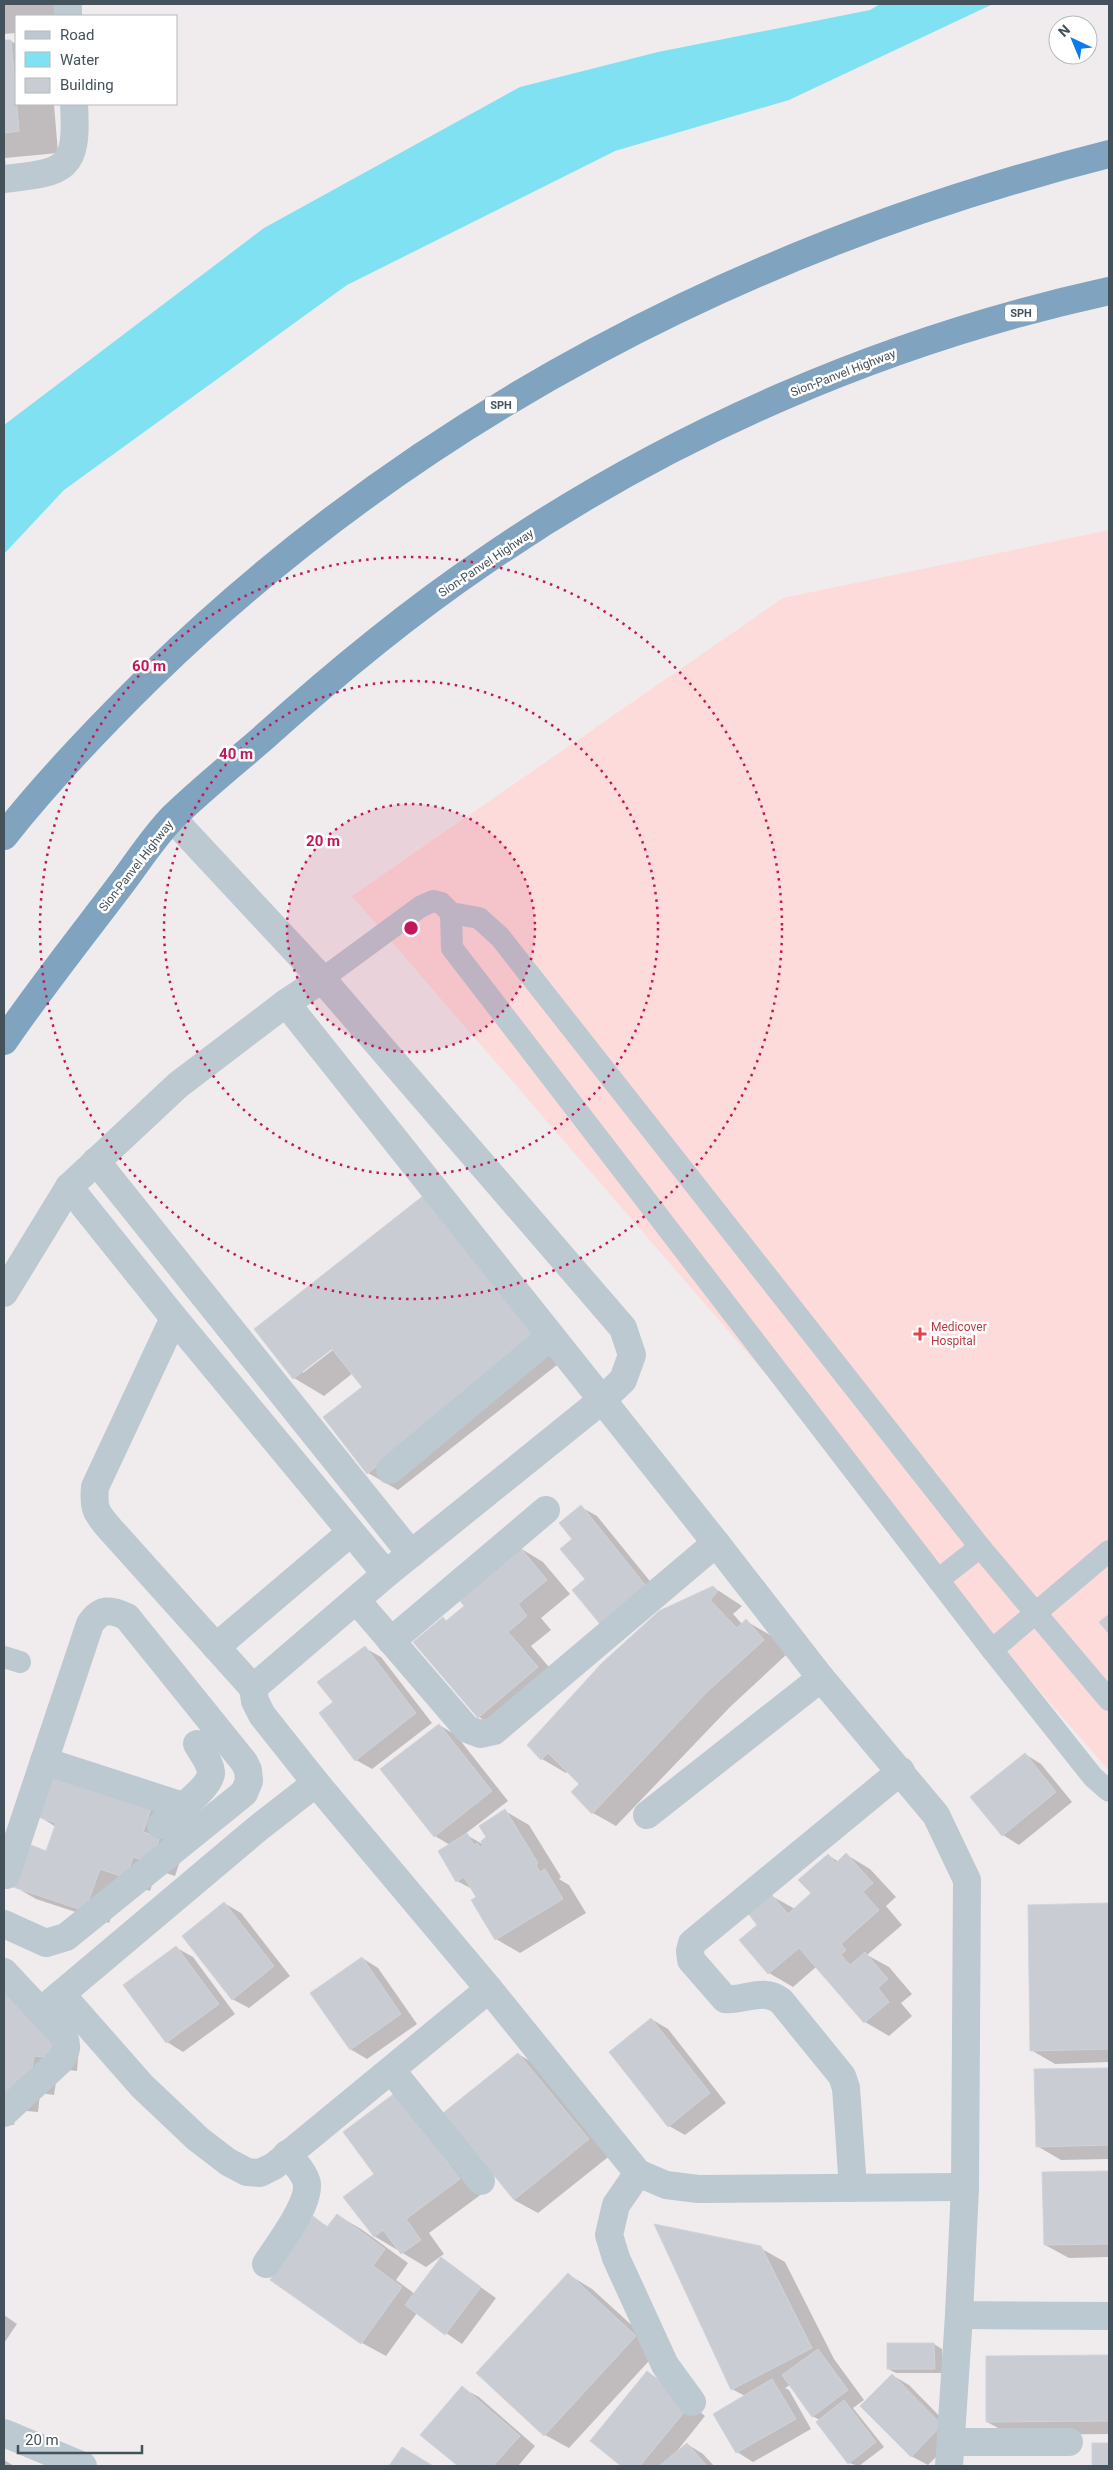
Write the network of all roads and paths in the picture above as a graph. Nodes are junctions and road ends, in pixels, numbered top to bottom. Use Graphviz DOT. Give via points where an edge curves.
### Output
graph roads {
  1 [pos="74,105"];
  2 [pos="1109,154"];
  3 [pos="4,179"];
  4 [pos="1109,290"];
  5 [pos="172,818"];
  6 [pos="4,836"];
  7 [pos="451,913"];
  8 [pos="322,979"];
  9 [pos="286,1003"];
  10 [pos="4,1041"];
  11 [pos="96,1161"];
  12 [pos="69,1187"];
  13 [pos="4,1293"];
  14 [pos="174,1318"];
  15 [pos="551,1336"];
  16 [pos="602,1400"];
  17 [pos="372,1504"];
  18 [pos="546,1510"];
  19 [pos="350,1533"];
  20 [pos="716,1543"];
  21 [pos="980,1547"];
  22 [pos="1109,1551"];
  23 [pos="411,1554"];
  24 [pos="386,1574"];
  25 [pos="938,1580"];
  26 [pos="357,1602"];
  27 [pos="1035,1612"];
  28 [pos="391,1641"];
  29 [pos="216,1647"];
  30 [pos="992,1650"];
  31 [pos="820,1678"];
  32 [pos="253,1688"];
  33 [pos="1109,1700"];
  34 [pos="262,1715"];
  35 [pos="229,1743"];
  36 [pos="197,1744"];
  37 [pos="44,1761"];
  38 [pos="901,1771"];
  39 [pos="316,1783"];
  40 [pos="1109,1791"];
  41 [pos="183,1806"];
  42 [pos="647,1814"];
  43 [pos="161,1825"];
  44 [pos="6,1875"];
  45 [pos="4,1924"];
  46 [pos="4,1972"];
  47 [pos="489,1989"];
  48 [pos="51,2003"];
  49 [pos="392,2071"];
  50 [pos="4,2113"];
  51 [pos="287,2154"];
  52 [pos="638,2173"];
  53 [pos="481,2181"];
  54 [pos="965,2187"];
  55 [pos="853,2188"];
  56 [pos="266,2264"];
  57 [pos="958,2315"];
  58 [pos="1109,2316"];
  59 [pos="692,2402"];
  60 [pos="4,2433"];
  61 [pos="1069,2442"];
  62 [pos="950,2454"];
  63 [pos="83,2466"];
  1 -- 3 [label="street" via="76,136 68,162 49,174"];
  2 -- 6 [label="highway, SPH" via="1020,177 892,218 768,268 646,324 527,388 414,460 312,534 202,627 105,721"];
  4 -- 5 [label="highway, Sion-Panvel Highway / SPH" via="933,339 815,382 701,435 589,495 483,562 381,637"];
  5 -- 8 [label="street"];
  5 -- 10 [label="highway, Sion-Panvel Highway / SPH"];
  7 -- 8 [label="lane" via="441,903 433,901 426,904"];
  7 -- 21 [label="lane" via="479,918 500,937"];
  7 -- 25 [label="lane" via="452,948"];
  8 -- 9 [label="street"];
  8 -- 16 [label="street" via="623,1328 632,1355 623,1380"];
  9 -- 11 [label="street" via="178,1085"];
  9 -- 15 [label="street"];
  11 -- 12 [label="street"];
  11 -- 17 [label="street"];
  12 -- 13 [label="street"];
  12 -- 14 [label="street"];
  14 -- 19 [label="street"];
  14 -- 29 [label="street" via="95,1487 94,1502 97,1514"];
  15 -- 16 [label="street"];
  15 -- 17 [label="street" via="402,1471"];
  16 -- 20 [label="street"];
  16 -- 23 [label="street"];
  17 -- 23 [label="street"];
  18 -- 28 [label="street"];
  19 -- 24 [label="street"];
  19 -- 29 [label="street"];
  20 -- 28 [label="street" via="494,1731 480,1734 467,1729"];
  20 -- 31 [label="street"];
  21 -- 25 [label="lane"];
  21 -- 27 [label="lane"];
  22 -- 27 [label="lane"];
  23 -- 24 [label="street"];
  24 -- 26 [label="street"];
  25 -- 30 [label="lane"];
  26 -- 28 [label="street"];
  26 -- 32 [label="street"];
  27 -- 30 [label="lane"];
  27 -- 33 [label="lane"];
  29 -- 32 [label="street"];
  30 -- 40 [label="lane" via="1093,1777"];
  31 -- 38 [label="street"];
  31 -- 42 [label="street"];
  32 -- 34 [label="street"];
  34 -- 35 [label="street"];
  34 -- 39 [label="street"];
  35 -- 37 [label="street" via="127,1617 106,1610 97,1614 90,1624"];
  35 -- 45 [label="street" via="248,1770 249,1781 244,1793 66,1937 46,1944"];
  36 -- 41 [label="street" via="212,1774 208,1784"];
  37 -- 41 [label="street"];
  37 -- 44 [label="street"];
  38 -- 54 [label="street" via="936,1815 966,1880"];
  38 -- 55 [label="street" via="692,1943 690,1952 691,1960 725,1999 761,1994 773,1995 781,2001 842,2076 846,2088"];
  39 -- 47 [label="street"];
  39 -- 48 [label="street"];
  41 -- 43 [label="street"];
  46 -- 48 [label="street"];
  47 -- 49 [label="street"];
  47 -- 52 [label="street"];
  48 -- 50 [label="street" via="67,2044 66,2052"];
  48 -- 51 [label="street" via="198,2139 228,2162 247,2172 260,2173"];
  49 -- 51 [label="street"];
  49 -- 53 [label="street"];
  51 -- 56 [label="street" via="307,2183 303,2204"];
  52 -- 55 [label="street" via="666,2185 698,2189"];
  52 -- 59 [label="street" via="616,2205 609,2235 616,2258 665,2365"];
  54 -- 55 [label="street"];
  54 -- 57 [label="street"];
  57 -- 58 [label="street"];
  57 -- 62 [label="street"];
  60 -- 63 [label="street"];
  61 -- 62 [label="street"];
}
